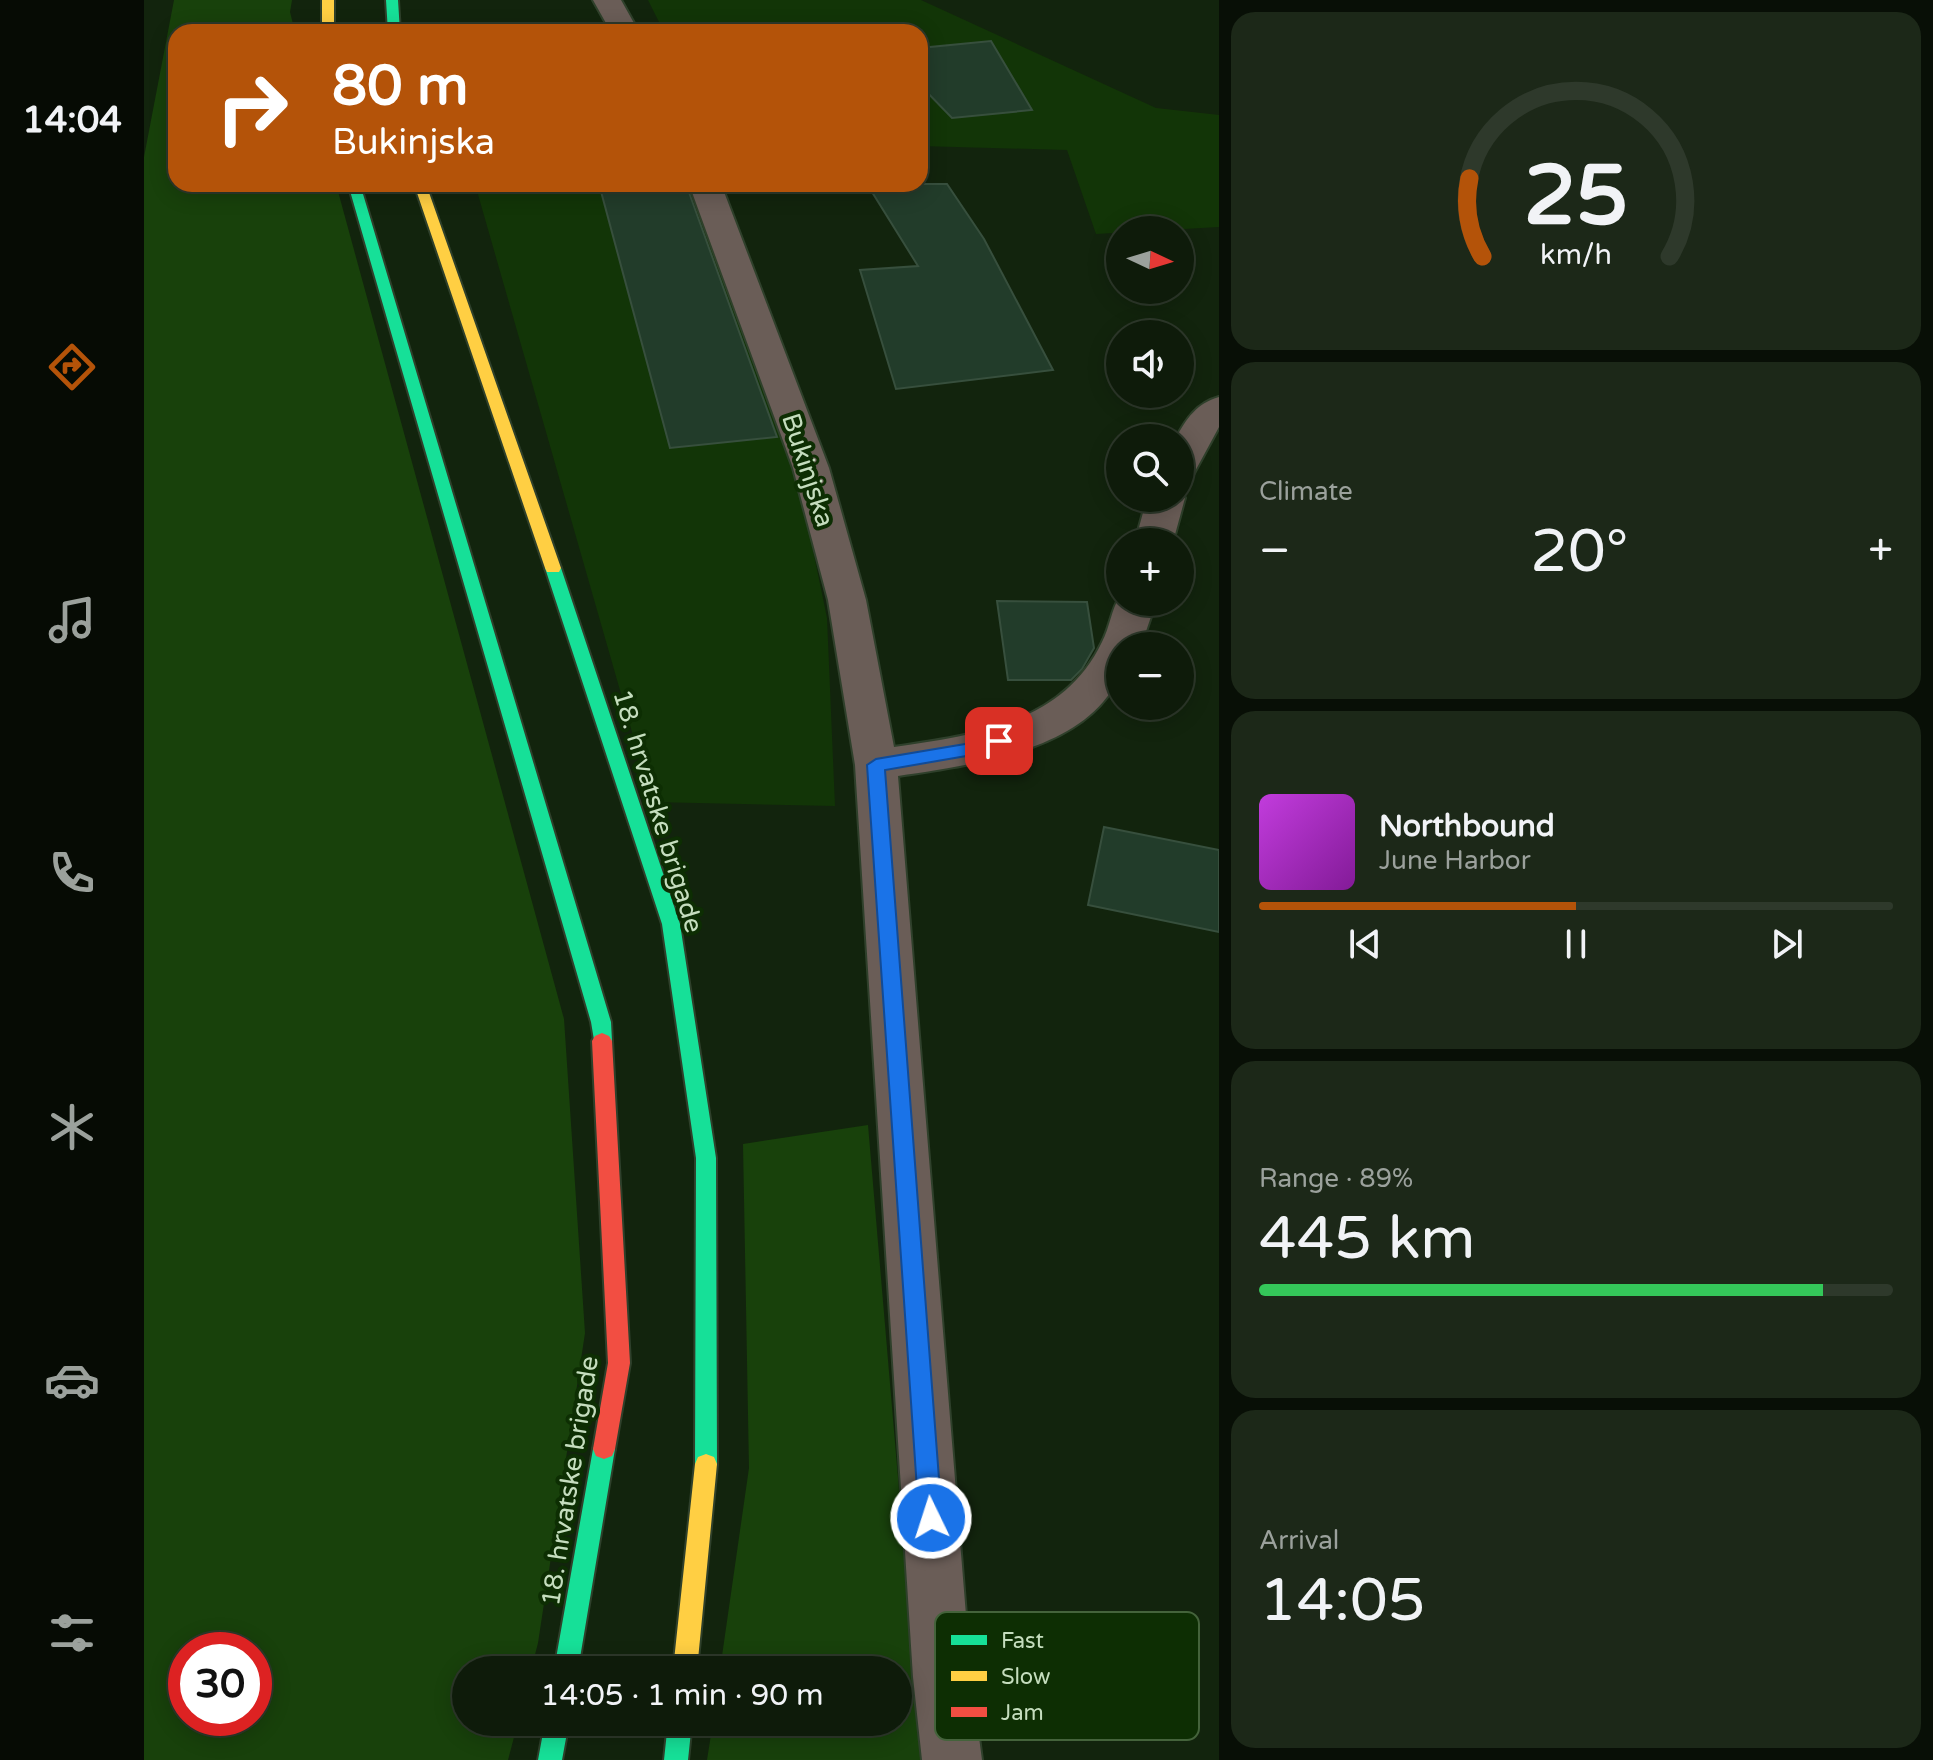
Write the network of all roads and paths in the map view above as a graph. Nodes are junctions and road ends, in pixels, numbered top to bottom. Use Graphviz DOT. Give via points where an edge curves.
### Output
graph roads {
  1 [pos="328,0"];
  2 [pos="392,0"];
  3 [pos="607,0"];
  4 [pos="328,24"];
  5 [pos="394,24"];
  6 [pos="620,24"];
  7 [pos="356,192"];
  8 [pos="423,192"];
  9 [pos="708,192"];
  10 [pos="1219,408"];
  11 [pos="1194,439"];
  12 [pos="1106,665"];
  13 [pos="876,765"];
  14 [pos="937,1612"];
  15 [pos="568,1656"];
  16 [pos="686,1656"];
  17 [pos="554,1736"];
  18 [pos="679,1736"];
  19 [pos="950,1740"];
  20 [pos="550,1760"];
  21 [pos="676,1760"];
  22 [pos="952,1760"];
  1 -- 4 [label="main road"];
  2 -- 5 [label="main road"];
  3 -- 6 [label="street"];
  7 -- 15 [label="main road, 18. hrvatske brigade" via="601,1022 619,1363"];
  8 -- 16 [label="main road, 18. hrvatske brigade" via="671,924 706,1158 708,1444"];
  9 -- 13 [label="street, Bukinjska" via="811,468 847,600"];
  10 -- 11 [label="street"];
  12 -- 13 [label="street" via="1076,705 1026,732 972,749"];
  13 -- 14 [label="street, Bukinjska"];
  17 -- 20 [label="main road"];
  18 -- 21 [label="main road"];
  19 -- 22 [label="street, Bukinjska"];
}
